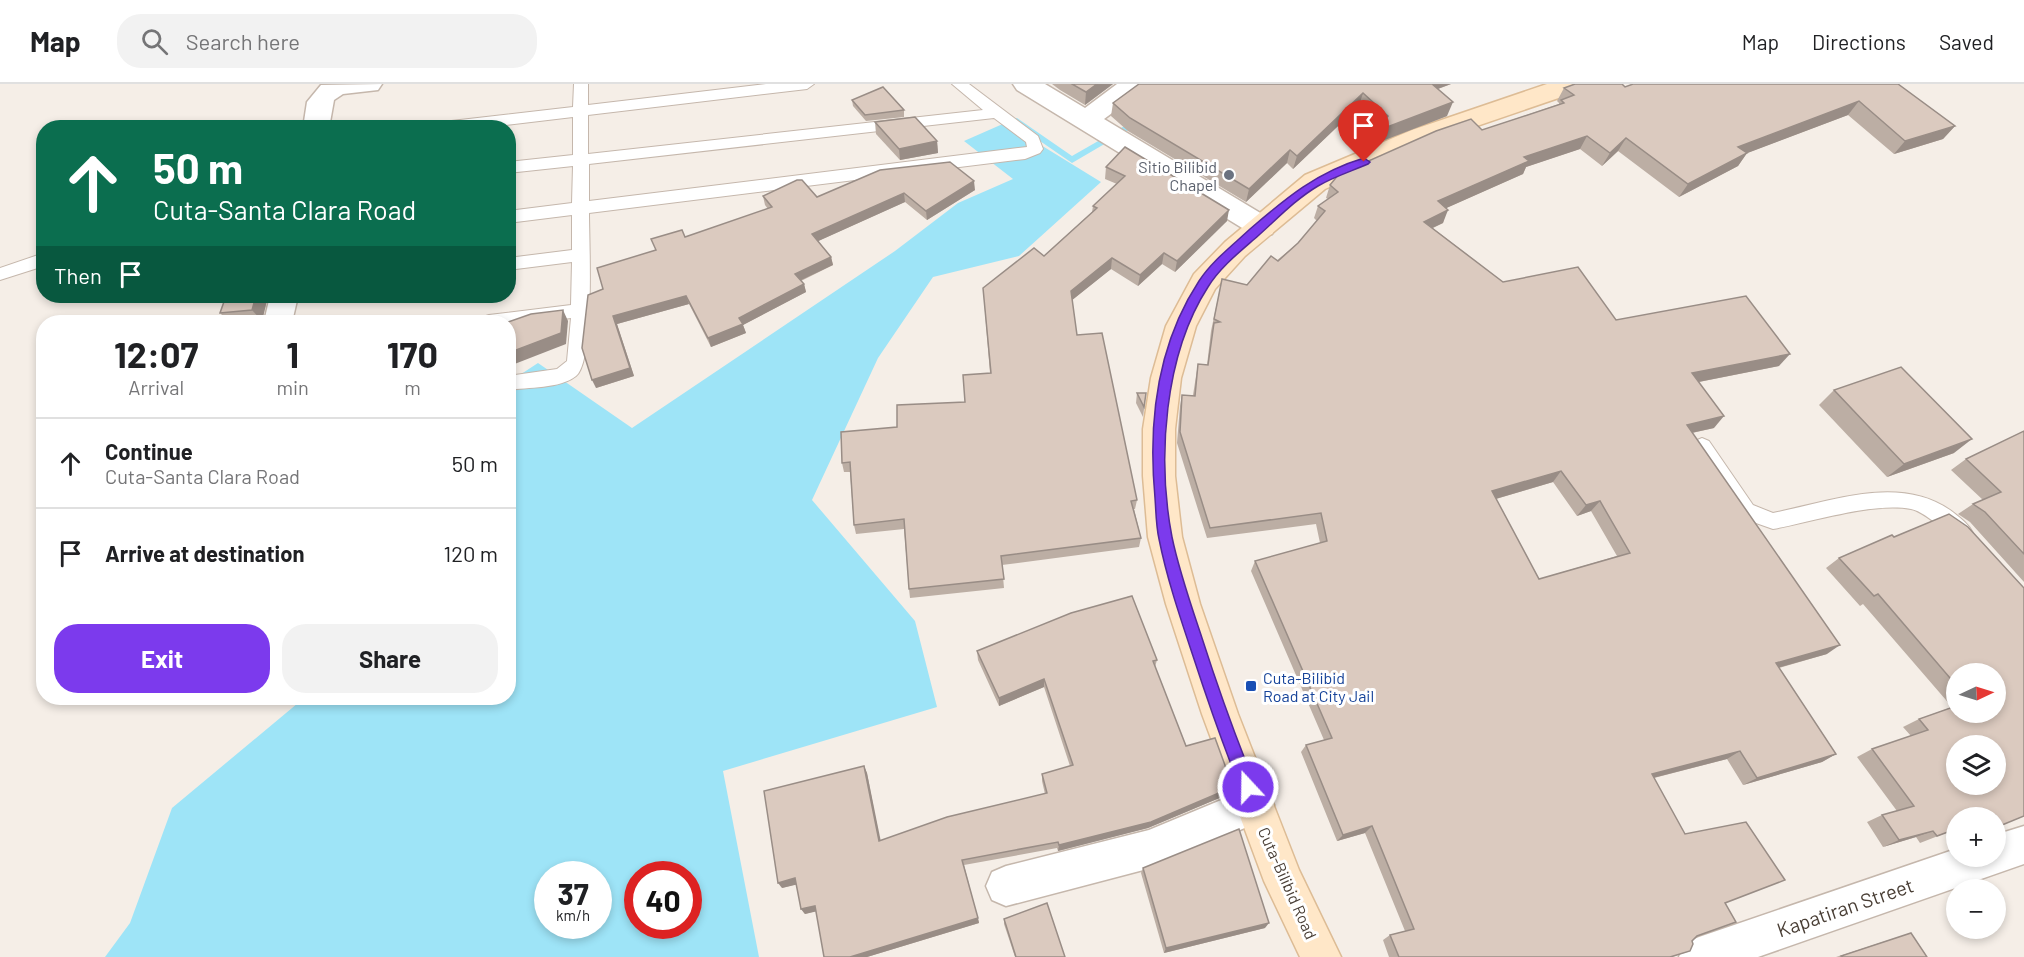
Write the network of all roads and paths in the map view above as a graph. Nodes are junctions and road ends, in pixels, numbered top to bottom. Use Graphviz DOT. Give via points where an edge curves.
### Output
graph roads {
  1 [pos="369,84"];
  2 [pos="581,84"];
  3 [pos="807,84"];
  4 [pos="958,84"];
  5 [pos="1026,84"];
  6 [pos="1134,84"];
  7 [pos="1573,84"];
  8 [pos="581,111"];
  9 [pos="997,113"];
  10 [pos="317,120"];
  11 [pos="503,120"];
  12 [pos="1097,126"];
  13 [pos="581,160"];
  14 [pos="516,167"];
  15 [pos="580,208"];
  16 [pos="516,216"];
  17 [pos="1262,227"];
  18 [pos="580,255"];
  19 [pos="36,262"];
  20 [pos="516,263"];
  21 [pos="0,274"];
  22 [pos="580,310"];
  23 [pos="516,318"];
  24 [pos="516,382"];
  25 [pos="1702,446"];
  26 [pos="1977,547"];
  27 [pos="1255,805"];
  28 [pos="2024,845"];
  29 [pos="2006,851"];
  30 [pos="1961,867"];
  31 [pos="1006,886"];
  32 [pos="1321,957"];
  33 [pos="1699,957"];
  1 -- 10 [label="street" via="342,87 326,94 321,99"];
  2 -- 8 [label="lane"];
  3 -- 8 [label="lane"];
  4 -- 9 [label="lane"];
  5 -- 12 [label="street"];
  6 -- 12 [label="street"];
  7 -- 17 [label="street, Cuta-Bilibid Road" via="1421,136 1315,182"];
  8 -- 11 [label="lane"];
  8 -- 13 [label="lane"];
  9 -- 13 [label="lane"];
  9 -- 15 [label="lane" via="1033,140 1035,149 1025,154"];
  12 -- 17 [label="street"];
  13 -- 14 [label="lane"];
  13 -- 15 [label="lane"];
  15 -- 16 [label="lane"];
  15 -- 18 [label="lane"];
  17 -- 27 [label="street, Cuta-Bilibid Road" via="1204,282 1181,326 1166,378 1159,429 1165,537 1183,604"];
  18 -- 20 [label="lane"];
  18 -- 22 [label="lane"];
  19 -- 21 [label="lane"];
  22 -- 23 [label="lane"];
  22 -- 24 [label="lane" via="578,351 570,371"];
  25 -- 26 [label="lane" via="1746,511 1760,518 1773,521 1888,500 1910,500 1927,506 1953,524"];
  27 -- 31 [label="street" via="1151,849"];
  27 -- 32 [label="street, Cuta-Bilibid Road" via="1284,881"];
  28 -- 29 [label="street, Kapatiran Street"];
  30 -- 33 [label="street, Kapatiran Street"];
}
